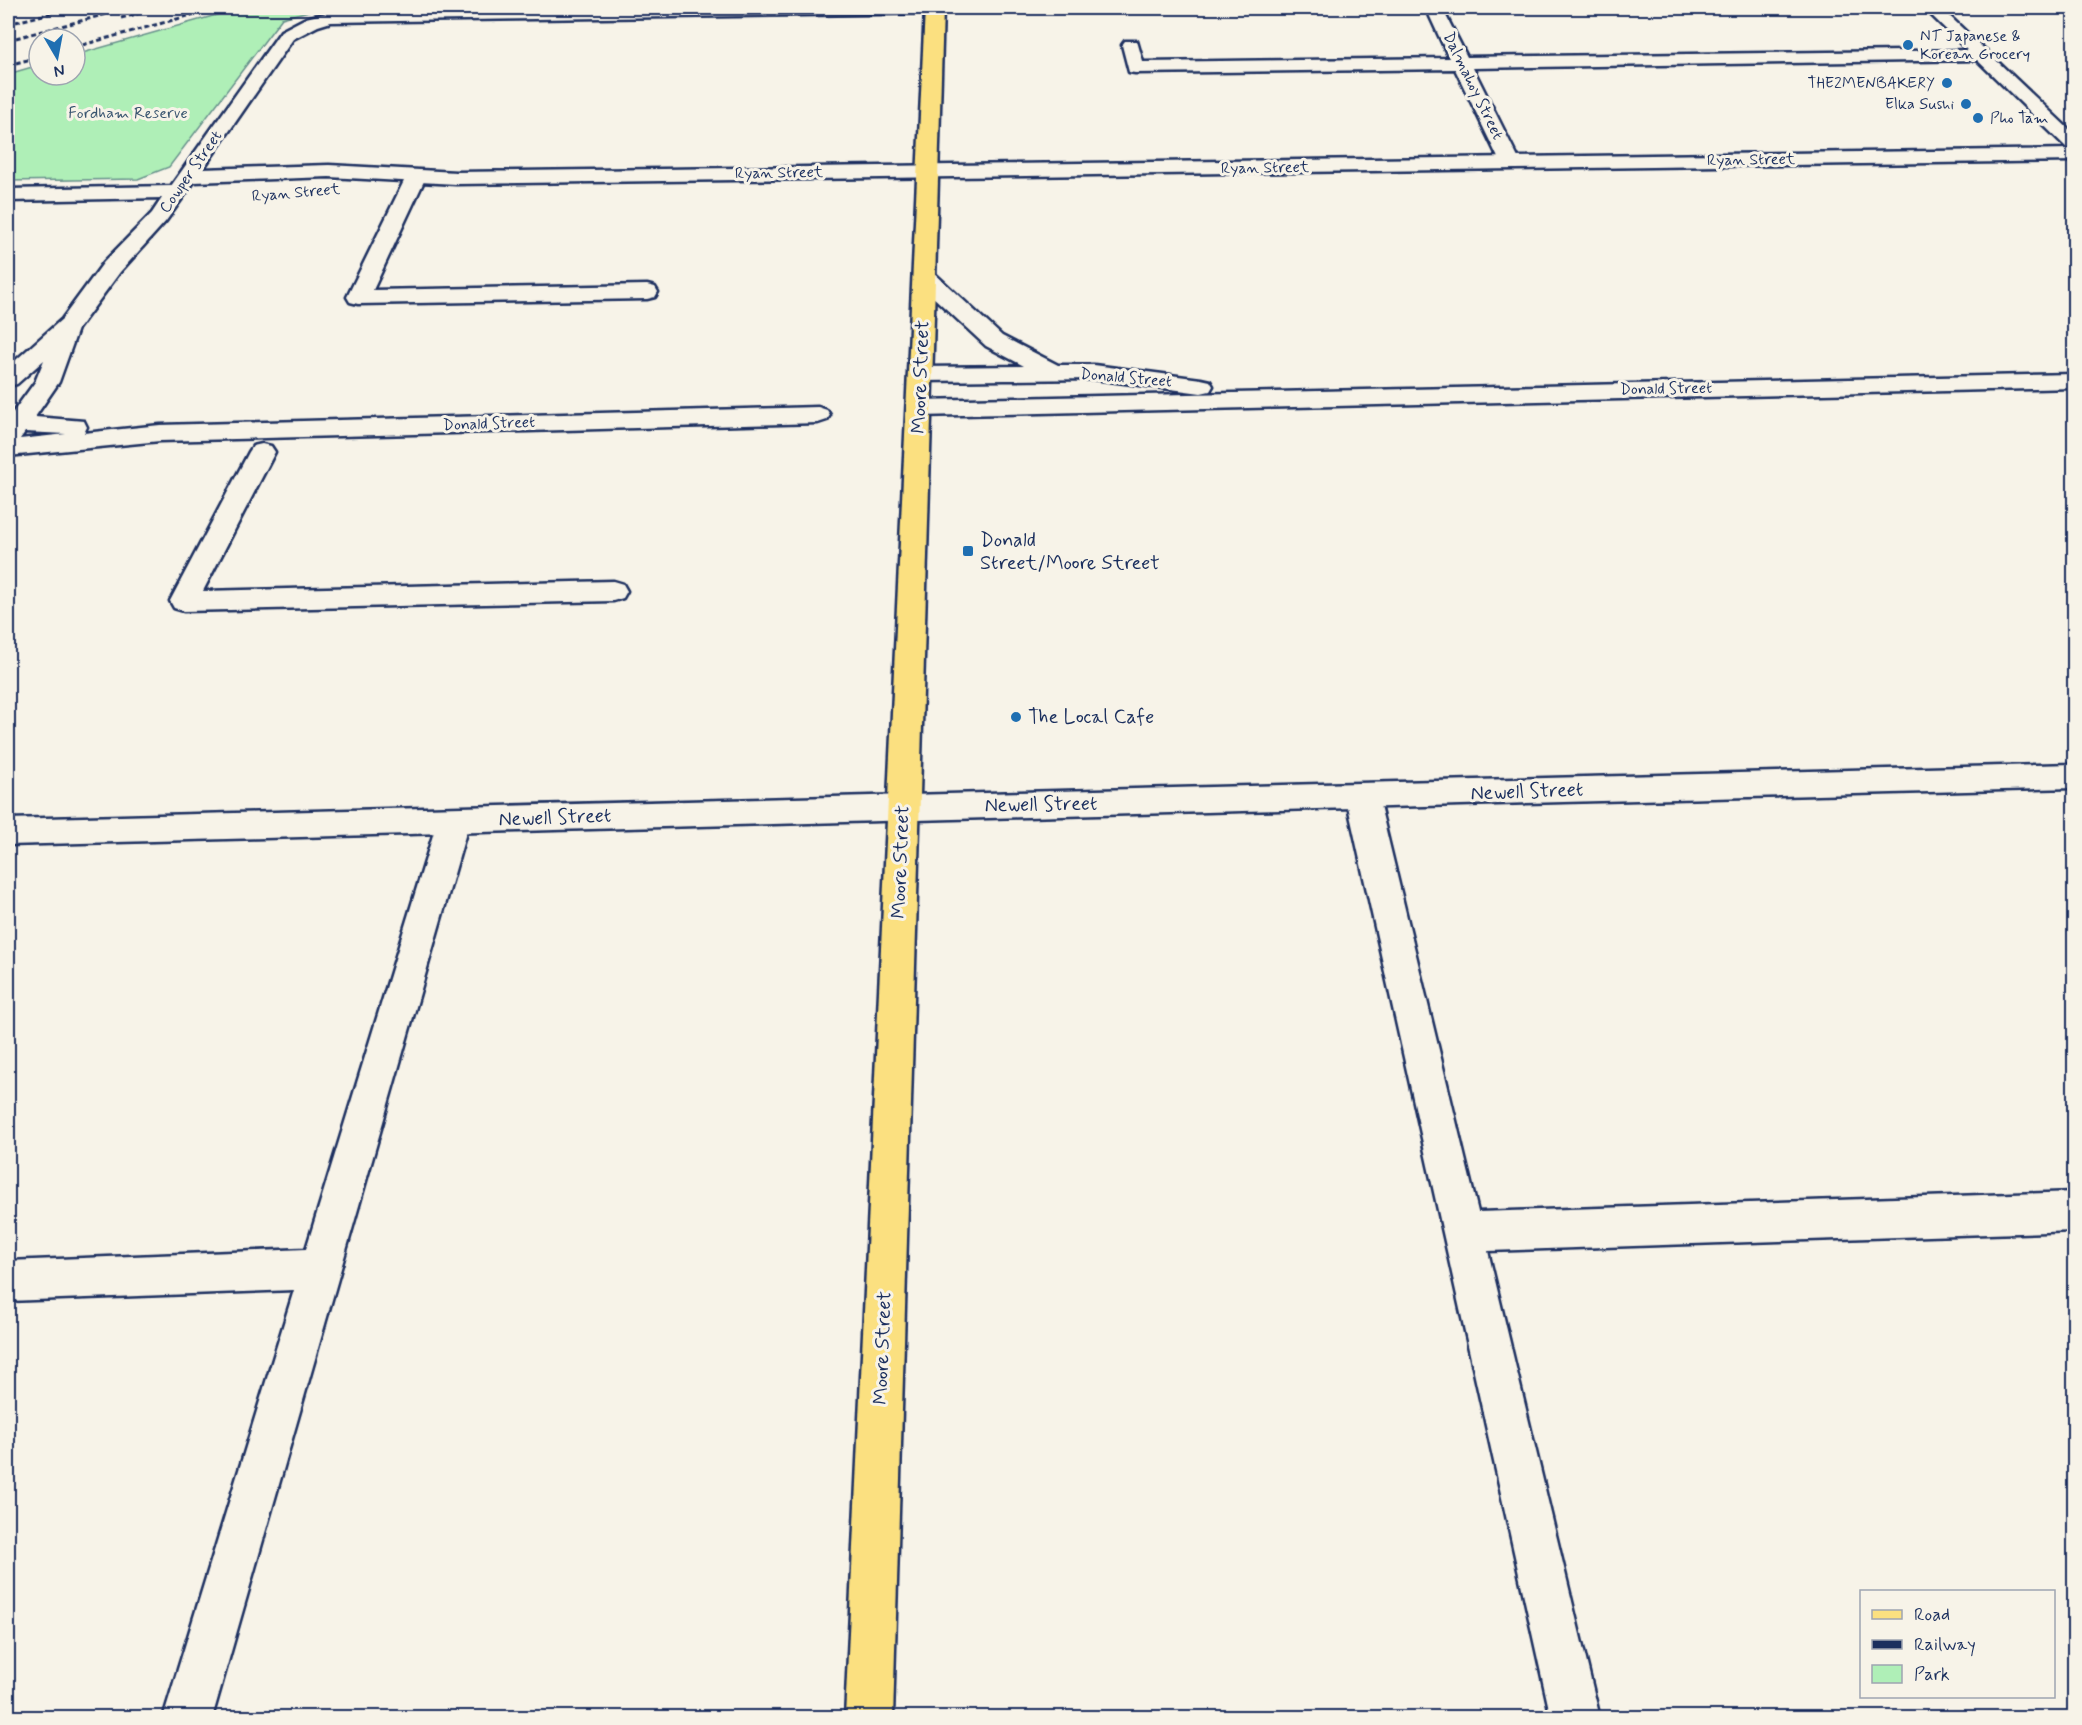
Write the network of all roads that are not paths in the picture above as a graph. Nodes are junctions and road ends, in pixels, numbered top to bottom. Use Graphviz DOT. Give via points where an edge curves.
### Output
graph roads {
  1 [pos="934,8"];
  2 [pos="1434,8"];
  3 [pos="1932,8"];
  4 [pos="639,10"];
  5 [pos="1131,45"];
  6 [pos="1981,55"];
  7 [pos="1461,63"];
  8 [pos="2074,144"];
  9 [pos="2074,155"];
  10 [pos="1511,164"];
  11 [pos="929,171"];
  12 [pos="456,178"];
  13 [pos="414,181"];
  14 [pos="183,191"];
  15 [pos="314,192"];
  16 [pos="8,195"];
  17 [pos="924,276"];
  18 [pos="648,292"];
  19 [pos="70,324"];
  20 [pos="1061,372"];
  21 [pos="2074,373"];
  22 [pos="921,374"];
  23 [pos="8,379"];
  24 [pos="2040,380"];
  25 [pos="2074,381"];
  26 [pos="1293,399"];
  27 [pos="920,408"];
  28 [pos="818,415"];
  29 [pos="11,428"];
  30 [pos="160,433"];
  31 [pos="8,448"];
  32 [pos="261,452"];
  33 [pos="613,591"];
  34 [pos="2074,776"];
  35 [pos="1362,797"];
  36 [pos="903,809"];
  37 [pos="453,822"];
  38 [pos="8,832"];
  39 [pos="2074,1211"];
  40 [pos="1463,1232"];
  41 [pos="320,1269"];
  42 [pos="8,1281"];
  43 [pos="187,1718"];
  44 [pos="869,1718"];
  45 [pos="1576,1718"];
  1 -- 4 [label="street, Cowper Street"];
  1 -- 11 [label="main road, Moore Street"];
  2 -- 7 [label="street, Dalmahoy Street"];
  3 -- 6 [label="street"];
  4 -- 14 [label="street, Cowper Street" via="332,17 312,22 287,35"];
  5 -- 7 [label="street" via="1135,68"];
  6 -- 7 [label="street"];
  6 -- 8 [label="street"];
  7 -- 10 [label="street, Dalmahoy Street"];
  9 -- 10 [label="street, Ryan Street"];
  10 -- 11 [label="street, Ryan Street"];
  11 -- 12 [label="street, Ryan Street"];
  11 -- 17 [label="main road, Moore Street"];
  12 -- 13 [label="street, Ryan Street"];
  12 -- 14 [label="street, Ryan Street" via="329,171"];
  13 -- 15 [label="street, Ryan Street"];
  13 -- 18 [label="street" via="358,297"];
  14 -- 16 [label="street, Ryan Street"];
  14 -- 19 [label="street, Cowper Street" via="112,267"];
  17 -- 20 [label="street" via="994,340 1033,363"];
  17 -- 22 [label="main road, Moore Street"];
  19 -- 23 [label="street, Cowper Street"];
  19 -- 29 [label="street, Cowper Street" via="46,382"];
  20 -- 22 [label="street, Donald Street"];
  20 -- 26 [label="street, Donald Street" via="1111,373"];
  21 -- 24 [label="street, Donald Street"];
  22 -- 27 [label="main road, Moore Street"];
  24 -- 25 [label="street, Donald Street"];
  24 -- 26 [label="street, Donald Street"];
  26 -- 27 [label="street, Donald Street"];
  27 -- 36 [label="main road, Moore Street"];
  28 -- 30 [label="street, Donald Street"];
  29 -- 30 [label="street, Donald Street"];
  30 -- 31 [label="street, Donald Street"];
  32 -- 33 [label="street" via="184,601"];
  34 -- 35 [label="street, Newell Street"];
  35 -- 36 [label="street, Newell Street"];
  35 -- 40 [label="street"];
  36 -- 37 [label="street, Newell Street"];
  36 -- 44 [label="main road, Moore Street"];
  37 -- 38 [label="street, Newell Street"];
  37 -- 41 [label="street"];
  39 -- 40 [label="street"];
  40 -- 45 [label="street"];
  41 -- 42 [label="street"];
  41 -- 43 [label="street"];
}
